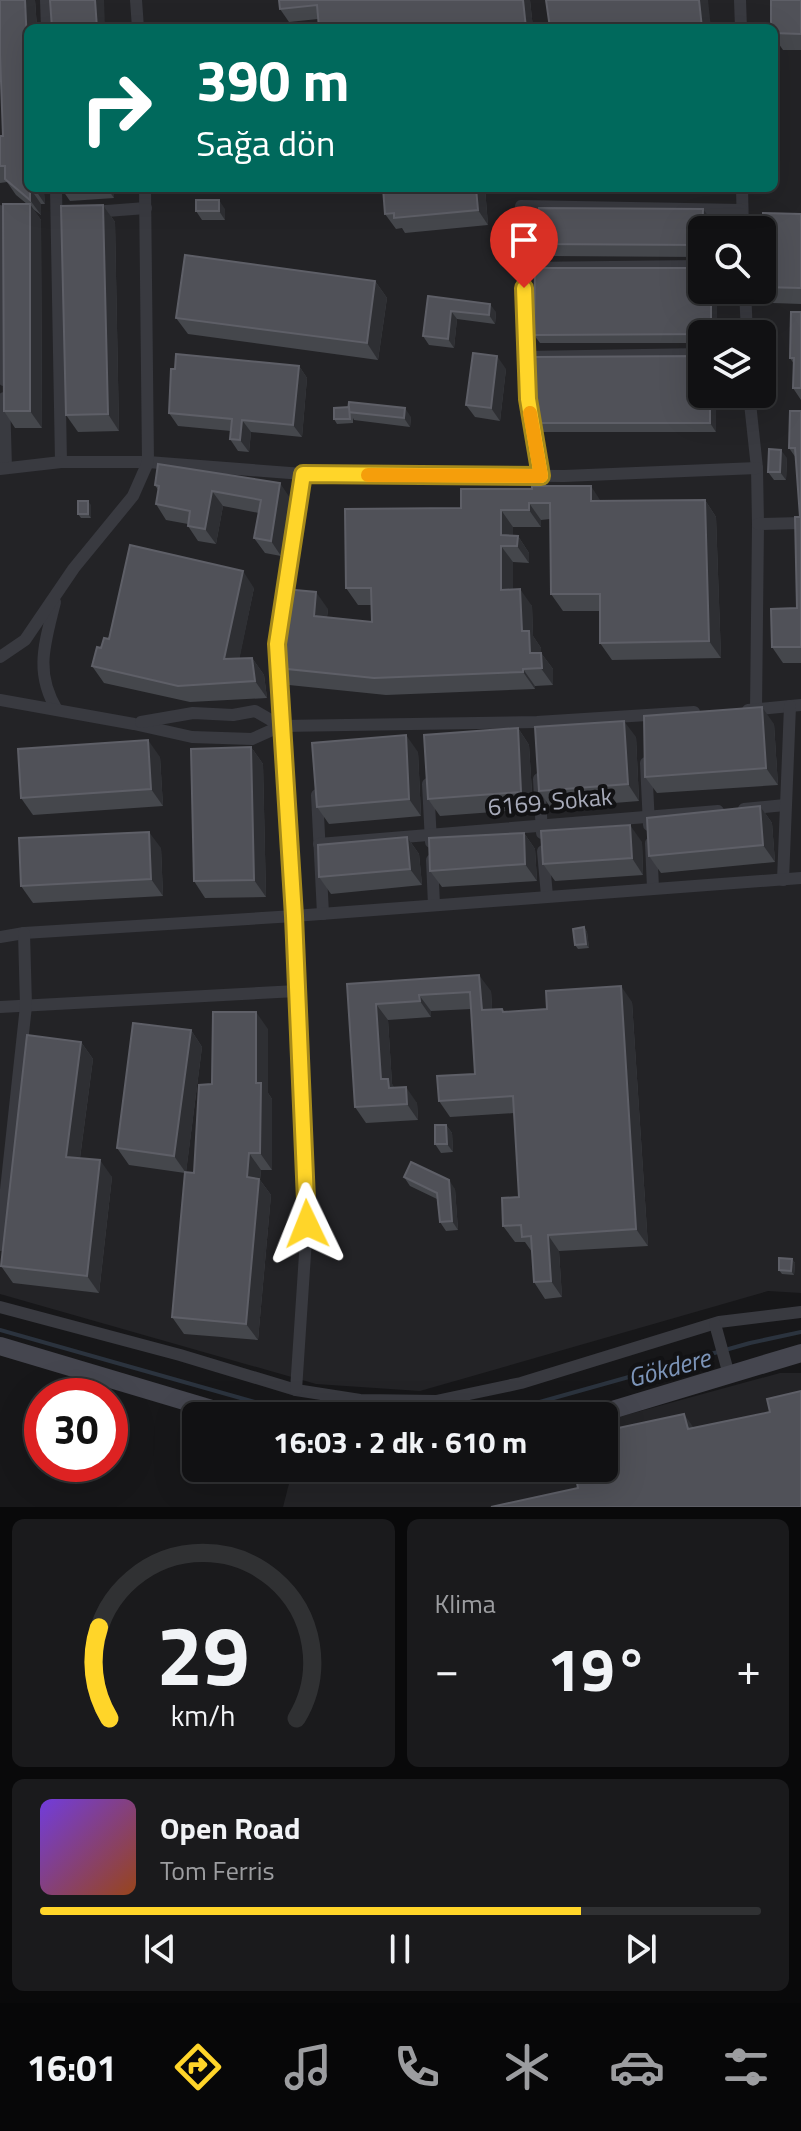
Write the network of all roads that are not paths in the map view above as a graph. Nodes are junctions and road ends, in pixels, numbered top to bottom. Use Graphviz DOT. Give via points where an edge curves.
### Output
graph roads {
  1 [pos="46,0"];
  2 [pos="136,0"];
  3 [pos="740,0"];
  4 [pos="47,24"];
  5 [pos="138,24"];
  6 [pos="741,24"];
  7 [pos="56,192"];
  8 [pos="145,192"];
  9 [pos="742,192"];
  10 [pos="146,208"];
  11 [pos="742,210"];
  12 [pos="0,211"];
  13 [pos="58,214"];
  14 [pos="742,216"];
  15 [pos="688,266"];
  16 [pos="523,268"];
  17 [pos="688,354"];
  18 [pos="526,357"];
  19 [pos="751,408"];
  20 [pos="61,462"];
  21 [pos="148,462"];
  22 [pos="3,468"];
  23 [pos="757,468"];
  24 [pos="303,474"];
  25 [pos="541,476"];
  26 [pos="801,523"];
  27 [pos="758,524"];
  28 [pos="58,591"];
  29 [pos="0,657"];
  30 [pos="0,700"];
  31 [pos="795,706"];
  32 [pos="57,710"];
  33 [pos="756,710"];
  34 [pos="728,711"];
  35 [pos="714,712"];
  36 [pos="644,715"];
  37 [pos="537,722"];
  38 [pos="134,724"];
  39 [pos="426,725"];
  40 [pos="281,726"];
  41 [pos="645,729"];
  42 [pos="537,736"];
  43 [pos="427,740"];
  44 [pos="645,744"];
  45 [pos="539,766"];
  46 [pos="428,772"];
  47 [pos="317,777"];
  48 [pos="785,805"];
  49 [pos="649,816"];
  50 [pos="541,825"];
  51 [pos="431,834"];
  52 [pos="319,844"];
  53 [pos="801,878"];
  54 [pos="783,880"];
  55 [pos="653,888"];
  56 [pos="547,896"];
  57 [pos="434,905"];
  58 [pos="323,914"];
  59 [pos="294,916"];
  60 [pos="24,933"];
  61 [pos="0,937"];
  62 [pos="297,991"];
  63 [pos="26,1006"];
  64 [pos="0,1007"];
  65 [pos="0,1245"];
  66 [pos="0,1307"];
  67 [pos="801,1312"];
  68 [pos="715,1324"];
  69 [pos="0,1346"];
  70 [pos="801,1353"];
  71 [pos="729,1375"];
  72 [pos="296,1390"];
  73 [pos="188,1402"];
  74 [pos="618,1408"];
  1 -- 4 [label="street"];
  2 -- 5 [label="street"];
  3 -- 6 [label="street"];
  7 -- 13 [label="street"];
  8 -- 10 [label="street"];
  9 -- 11 [label="street"];
  10 -- 13 [label="street"];
  10 -- 21 [label="street"];
  11 -- 14 [label="street"];
  11 -- 16 [label="street" via="521,206"];
  12 -- 22 [label="street"];
  13 -- 20 [label="street"];
  15 -- 16 [label="street"];
  16 -- 18 [label="street"];
  17 -- 18 [label="street"];
  18 -- 25 [label="street"];
  19 -- 23 [label="street"];
  20 -- 21 [label="street"];
  20 -- 22 [label="street"];
  21 -- 24 [label="street"];
  21 -- 28 [label="street" via="133,496"];
  23 -- 25 [label="street"];
  23 -- 27 [label="street"];
  24 -- 25 [label="street"];
  24 -- 40 [label="street" via="277,644"];
  26 -- 27 [label="street"];
  27 -- 33 [label="street"];
  28 -- 29 [label="street" via="25,640"];
  28 -- 32 [label="street" via="42,653 46,692"];
  30 -- 32 [label="street"];
  31 -- 33 [label="street"];
  31 -- 48 [label="street"];
  32 -- 38 [label="street"];
  33 -- 34 [label="street"];
  35 -- 36 [label="street"];
  36 -- 37 [label="street"];
  36 -- 41 [label="street"];
  37 -- 39 [label="street"];
  37 -- 42 [label="street"];
  38 -- 40 [label="street" via="192,737 252,739"];
  38 -- 40 [label="street" via="193,713 255,711"];
  39 -- 40 [label="street"];
  39 -- 43 [label="street"];
  40 -- 59 [label="street"];
  44 -- 49 [label="street"];
  45 -- 50 [label="street"];
  46 -- 51 [label="street"];
  47 -- 52 [label="street"];
  48 -- 49 [label="street, 6169. Sokak"];
  48 -- 54 [label="street"];
  49 -- 50 [label="street, 6169. Sokak"];
  49 -- 55 [label="street"];
  50 -- 51 [label="street, 6169. Sokak"];
  50 -- 56 [label="street"];
  51 -- 52 [label="street, 6169. Sokak"];
  51 -- 57 [label="street"];
  52 -- 58 [label="street"];
  53 -- 54 [label="street"];
  54 -- 55 [label="street"];
  55 -- 56 [label="street"];
  56 -- 57 [label="street"];
  57 -- 58 [label="street"];
  58 -- 59 [label="street"];
  59 -- 60 [label="street"];
  59 -- 62 [label="street"];
  60 -- 61 [label="street"];
  60 -- 63 [label="street"];
  62 -- 63 [label="street"];
  62 -- 72 [label="street" via="307,1224"];
  63 -- 64 [label="street"];
  63 -- 65 [label="street"];
  66 -- 72 [label="street"];
  67 -- 68 [label="street"];
  68 -- 71 [label="street"];
  68 -- 72 [label="street" via="521,1383 436,1401 360,1400"];
  69 -- 73 [label="main road"];
  70 -- 71 [label="main road"];
  71 -- 74 [label="main road"];
}
